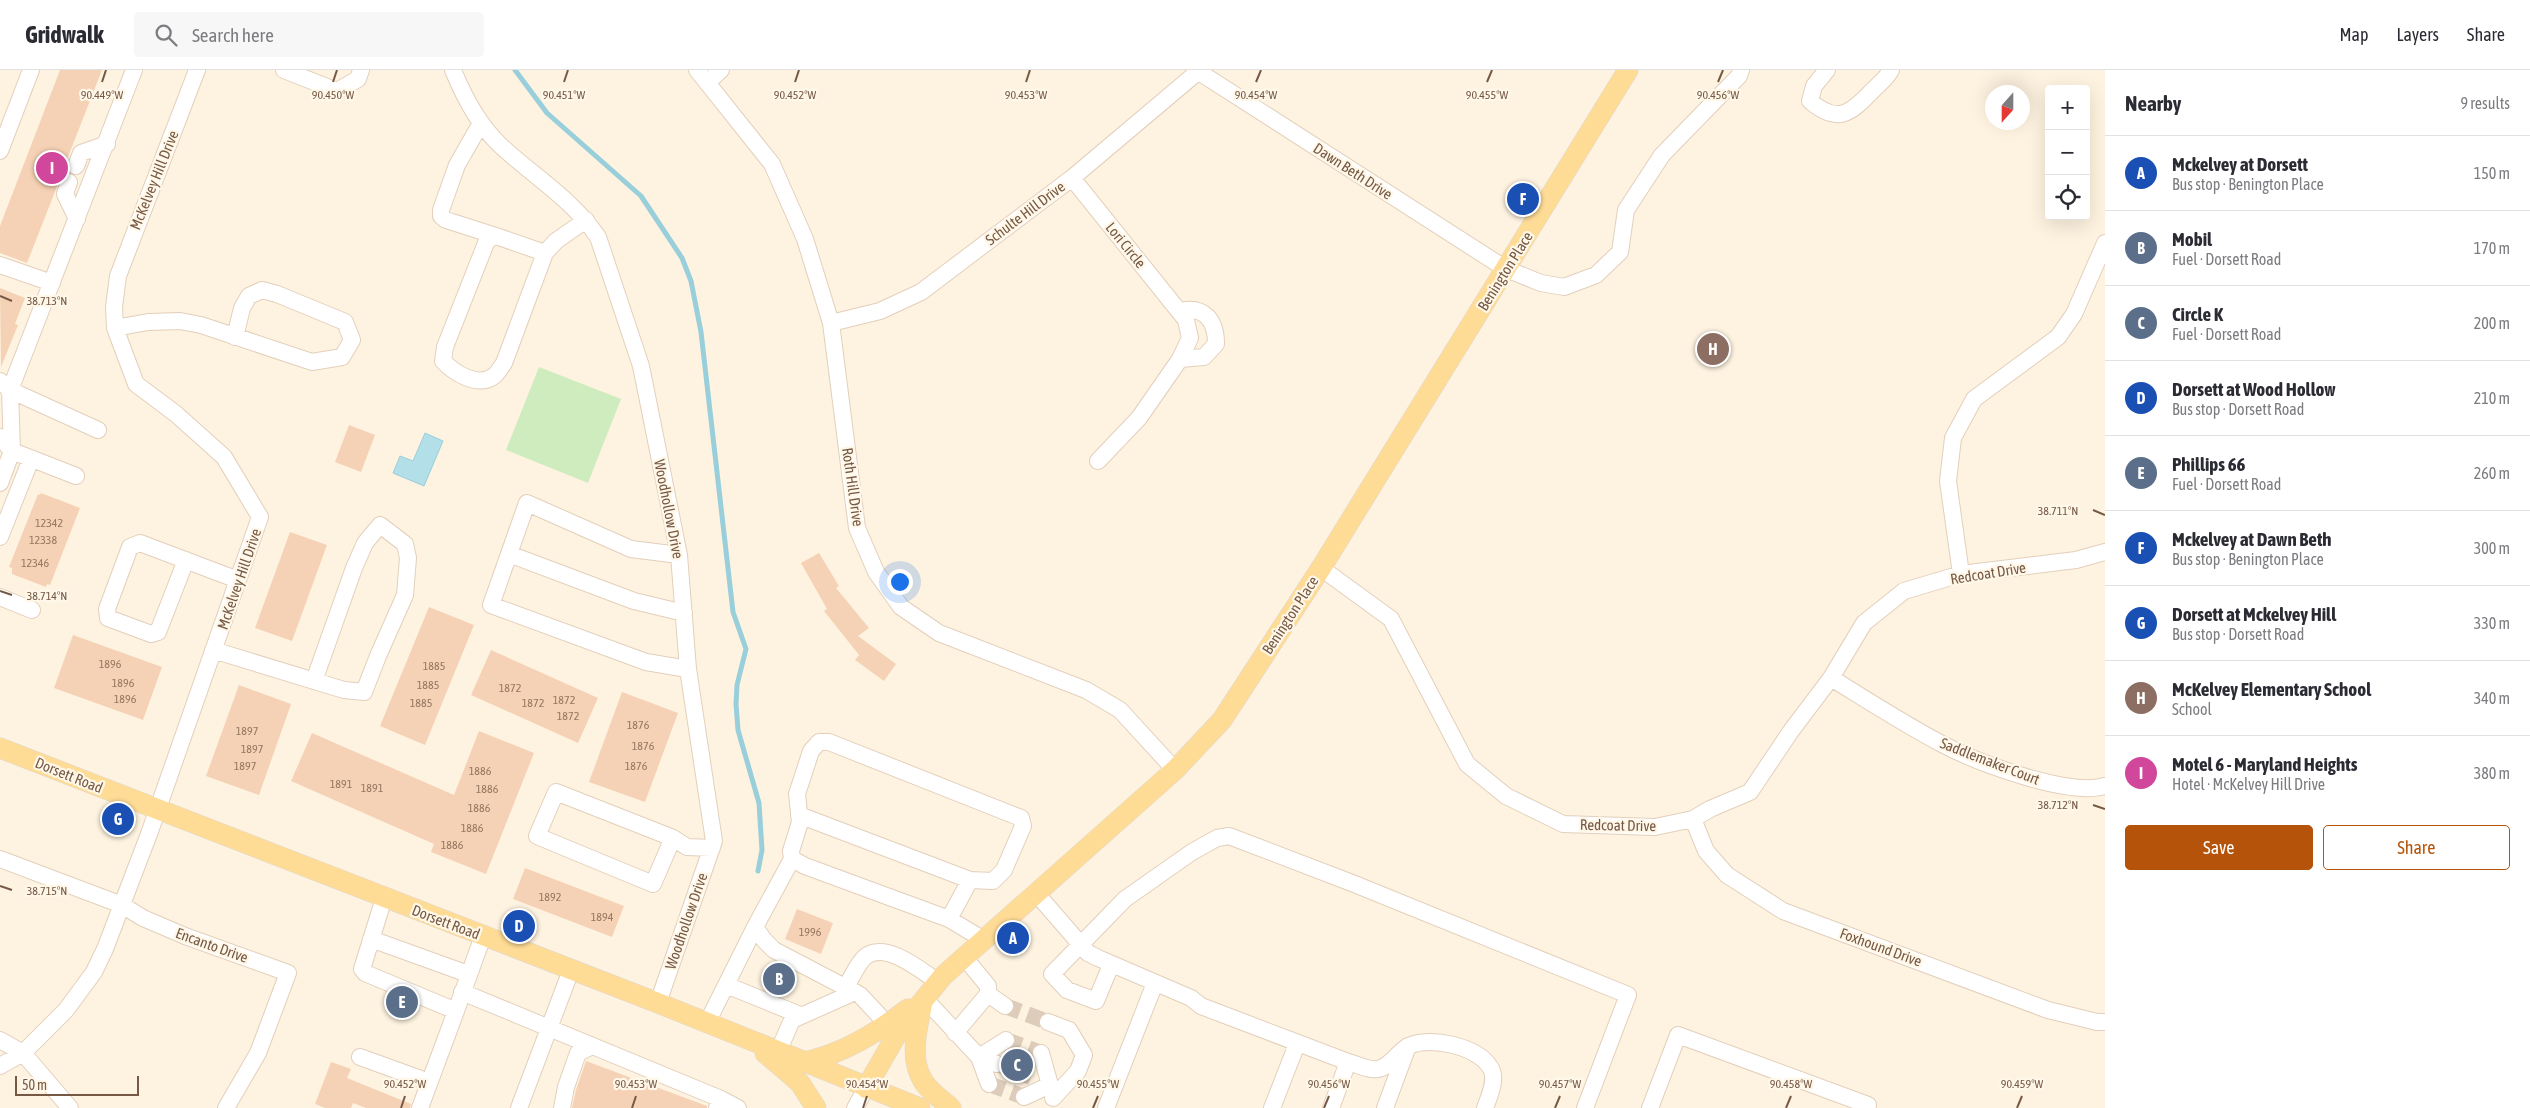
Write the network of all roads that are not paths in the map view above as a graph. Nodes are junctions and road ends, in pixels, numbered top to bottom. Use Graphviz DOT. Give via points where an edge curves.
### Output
graph roads {
  1 [pos="31,70"];
  2 [pos="134,70"];
  3 [pos="198,70"];
  4 [pos="284,70"];
  5 [pos="361,70"];
  6 [pos="453,70"];
  7 [pos="721,70"];
  8 [pos="1628,70"];
  9 [pos="1740,70"];
  10 [pos="1827,70"];
  11 [pos="1891,70"];
  12 [pos="1200,71"];
  13 [pos="702,76"];
  14 [pos="481,123"];
  15 [pos="107,144"];
  16 [pos="0,151"];
  17 [pos="76,166"];
  18 [pos="1072,178"];
  19 [pos="70,182"];
  20 [pos="78,219"];
  21 [pos="586,220"];
  22 [pos="493,235"];
  23 [pos="2105,243"];
  24 [pos="545,253"];
  25 [pos="0,264"];
  26 [pos="1506,269"];
  27 [pos="52,283"];
  28 [pos="1179,312"];
  29 [pos="831,323"];
  30 [pos="115,328"];
  31 [pos="235,337"];
  32 [pos="1180,359"];
  33 [pos="5,386"];
  34 [pos="98,430"];
  35 [pos="0,437"];
  36 [pos="12,451"];
  37 [pos="31,459"];
  38 [pos="1098,461"];
  39 [pos="76,476"];
  40 [pos="0,483"];
  41 [pos="0,537"];
  42 [pos="2105,552"];
  43 [pos="509,554"];
  44 [pos="679,555"];
  45 [pos="186,560"];
  46 [pos="1321,568"];
  47 [pos="1961,574"];
  48 [pos="238,580"];
  49 [pos="0,597"];
  50 [pos="32,610"];
  51 [pos="684,613"];
  52 [pos="213,650"];
  53 [pos="688,669"];
  54 [pos="1830,678"];
  55 [pos="314,681"];
  56 [pos="0,748"];
  57 [pos="1175,770"];
  58 [pos="2105,786"];
  59 [pos="157,810"];
  60 [pos="799,815"];
  61 [pos="1693,820"];
  62 [pos="673,838"];
  63 [pos="712,848"];
  64 [pos="0,859"];
  65 [pos="792,859"];
  66 [pos="970,880"];
  67 [pos="1036,893"];
  68 [pos="384,898"];
  69 [pos="122,905"];
  70 [pos="949,919"];
  71 [pos="755,928"];
  72 [pos="483,936"];
  73 [pos="371,939"];
  74 [pos="984,940"];
  75 [pos="1080,944"];
  76 [pos="964,957"];
  77 [pos="1111,965"];
  78 [pos="571,970"];
  79 [pos="468,974"];
  80 [pos="938,982"];
  81 [pos="1155,983"];
  82 [pos="726,985"];
  83 [pos="850,989"];
  84 [pos="462,992"];
  85 [pos="988,994"];
  86 [pos="924,998"];
  87 [pos="658,1003"];
  88 [pos="1005,1006"];
  89 [pos="456,1011"];
  90 [pos="800,1016"];
  91 [pos="1048,1022"];
  92 [pos="2105,1022"];
  93 [pos="707,1023"];
  94 [pos="887,1024"];
  95 [pos="550,1027"];
  96 [pos="954,1032"];
  97 [pos="0,1040"];
  98 [pos="1006,1040"];
  99 [pos="750,1041"];
  100 [pos="1297,1044"];
  101 [pos="592,1046"];
  102 [pos="1408,1046"];
  103 [pos="778,1052"];
  104 [pos="22,1053"];
  105 [pos="1041,1053"];
  106 [pos="360,1057"];
  107 [pos="979,1057"];
  108 [pos="804,1062"];
  109 [pos="1348,1062"];
  110 [pos="997,1064"];
  111 [pos="0,1066"];
  112 [pos="1031,1077"];
  113 [pos="429,1082"];
  114 [pos="989,1084"];
  115 [pos="566,1088"];
  116 [pos="866,1088"];
  117 [pos="1024,1097"];
  118 [pos="1050,1097"];
  119 [pos="719,1103"];
  120 [pos="70,1108"];
  121 [pos="226,1108"];
  122 [pos="420,1108"];
  123 [pos="519,1108"];
  124 [pos="550,1108"];
  125 [pos="562,1108"];
  126 [pos="738,1108"];
  127 [pos="816,1108"];
  128 [pos="855,1108"];
  129 [pos="920,1108"];
  130 [pos="951,1108"];
  131 [pos="1106,1108"];
  132 [pos="1272,1108"];
  133 [pos="1330,1108"];
  134 [pos="1385,1108"];
  135 [pos="1485,1108"];
  136 [pos="1585,1108"];
  137 [pos="1650,1108"];
  138 [pos="1867,1108"];
  1 -- 16 [label="street"];
  2 -- 15 [label="street"];
  3 -- 30 [label="street, McKelvey Hill Drive" via="118,276"];
  4 -- 5 [label="street" via="337,91 358,79"];
  6 -- 14 [label="street, Woodhollow Drive"];
  7 -- 13 [label="street"];
  8 -- 26 [label="main road, Benington Place"];
  9 -- 26 [label="street, Dawn Beth Drive" via="1739,76 1662,155 1626,210 1620,252 1596,275 1564,288"];
  10 -- 11 [label="street" via="1814,86 1810,102 1836,115 1853,110"];
  12 -- 18 [label="street, Schulte Hill Drive"];
  12 -- 26 [label="street, Dawn Beth Drive"];
  13 -- 29 [label="street, Roth Hill Drive" via="772,164 806,239"];
  14 -- 21 [label="street, Woodhollow Drive" via="500,144"];
  14 -- 22 [label="street" via="457,164 441,216"];
  15 -- 17 [label="street" via="81,153"];
  15 -- 20 [label="street"];
  18 -- 28 [label="street, Lori Circle"];
  18 -- 29 [label="street, Schulte Hill Drive" via="921,292 880,311"];
  19 -- 20 [label="street" via="65,194"];
  20 -- 27 [label="street"];
  21 -- 24 [label="street" via="556,240"];
  21 -- 44 [label="street, Woodhollow Drive" via="598,237 641,366"];
  22 -- 24 [label="street"];
  22 -- 24 [label="street" via="486,243 444,347 443,361 454,372 478,381 494,377 504,363"];
  23 -- 47 [label="street" via="2074,314 2058,337 1974,399 1953,438 1948,480"];
  25 -- 27 [label="street"];
  26 -- 46 [label="main road, Benington Place"];
  27 -- 33 [label="street"];
  28 -- 32 [label="street, Lori Circle" via="1186,320 1190,338"];
  28 -- 32 [label="street" via="1191,308 1205,314 1216,328 1216,344 1204,357"];
  29 -- 57 [label="street, Roth Hill Drive" via="857,528 876,572 901,607 938,633 1086,690 1120,710"];
  30 -- 31 [label="street" via="180,321"];
  30 -- 48 [label="street, McKelvey Hill Drive" via="136,384 224,457 260,517"];
  31 -- 31 [label="street" via="312,362 342,357 352,340 345,322 262,290 249,296 242,308"];
  32 -- 38 [label="street, Lori Circle" via="1139,418"];
  33 -- 34 [label="street"];
  33 -- 36 [label="street"];
  35 -- 36 [label="street"];
  36 -- 37 [label="street"];
  36 -- 40 [label="street"];
  37 -- 39 [label="street"];
  37 -- 41 [label="street"];
  42 -- 47 [label="street, Redcoat Drive" via="2076,560"];
  43 -- 44 [label="street" via="527,503 631,549"];
  43 -- 51 [label="street" via="634,601"];
  43 -- 53 [label="street" via="491,605 646,662"];
  44 -- 51 [label="street, Woodhollow Drive"];
  45 -- 45 [label="street" via="140,543 132,545 107,609 108,618 151,634 158,632"];
  45 -- 48 [label="street"];
  46 -- 57 [label="main road, Benington Place" via="1222,720"];
  46 -- 61 [label="street, Redcoat Drive" via="1391,619 1466,764 1506,796 1563,824 1655,827"];
  47 -- 54 [label="street, Redcoat Drive" via="1904,592 1864,623"];
  48 -- 52 [label="street, McKelvey Hill Drive"];
  49 -- 50 [label="street"];
  51 -- 53 [label="street, Woodhollow Drive"];
  52 -- 55 [label="street"];
  52 -- 59 [label="street, McKelvey Hill Drive"];
  53 -- 63 [label="street, Woodhollow Drive" via="714,842"];
  54 -- 58 [label="street, Saddlemaker Court" via="1943,744 1967,754 2026,777 2062,786"];
  54 -- 61 [label="street, Redcoat Drive" via="1750,792"];
  55 -- 55 [label="street" via="364,692 405,595 408,558 405,544 380,525 365,543 354,568"];
  56 -- 59 [label="main road, Dorsett Road"];
  57 -- 67 [label="main road, Benington Place"];
  59 -- 68 [label="main road, Dorsett Road"];
  59 -- 69 [label="street, McKelvey Hill Drive"];
  60 -- 65 [label="street"];
  60 -- 66 [label="street"];
  60 -- 66 [label="street" via="797,794 811,751 820,742 829,742 1021,818 1023,826 1004,870 993,881"];
  61 -- 92 [label="street, Foxhound Drive" via="1706,851 1727,875 1783,911 2048,1010"];
  62 -- 62 [label="street" via="653,884 536,836 556,792"];
  62 -- 63 [label="street" via="687,847"];
  63 -- 87 [label="street, Woodhollow Drive"];
  64 -- 69 [label="street, Encanto Drive"];
  65 -- 70 [label="street"];
  65 -- 71 [label="street"];
  66 -- 70 [label="street"];
  67 -- 74 [label="main road, Benington Place"];
  67 -- 75 [label="street"];
  68 -- 72 [label="main road, Dorsett Road"];
  68 -- 73 [label="street"];
  69 -- 104 [label="street, McKelvey Hill Drive" via="94,972 66,1010"];
  69 -- 121 [label="street, Encanto Drive" via="185,936 288,973 258,1053"];
  70 -- 74 [label="street"];
  71 -- 82 [label="street"];
  71 -- 83 [label="street" via="774,950"];
  72 -- 78 [label="main road, Dorsett Road"];
  72 -- 79 [label="street"];
  73 -- 79 [label="street"];
  73 -- 89 [label="street" via="362,966 365,973"];
  74 -- 76 [label="main road, Benington Place"];
  75 -- 77 [label="street" via="1088,953"];
  75 -- 77 [label="street" via="1052,974 1068,990 1096,1001"];
  75 -- 136 [label="street" via="1125,899 1192,852 1217,838 1228,836 1628,995"];
  76 -- 80 [label="main road, Benington Place"];
  76 -- 85 [label="street" via="988,986"];
  77 -- 81 [label="street"];
  78 -- 87 [label="main road, Dorsett Road"];
  78 -- 95 [label="street"];
  79 -- 84 [label="street"];
  80 -- 83 [label="street" via="910,962 886,952 874,952 865,957"];
  80 -- 86 [label="main road, Benington Place"];
  81 -- 100 [label="street" via="1191,998 1201,1006"];
  81 -- 131 [label="street"];
  82 -- 90 [label="street"];
  82 -- 93 [label="street"];
  83 -- 90 [label="street"];
  83 -- 94 [label="street"];
  84 -- 89 [label="street"];
  84 -- 95 [label="street"];
  85 -- 88 [label="street"];
  85 -- 96 [label="street"];
  86 -- 94 [label="main road"];
  86 -- 96 [label="street"];
  86 -- 116 [label="main road, Benington Place" via="900,1030"];
  86 -- 130 [label="main road" via="916,1036 916,1060 923,1081"];
  87 -- 93 [label="main road, Dorsett Road"];
  89 -- 113 [label="street"];
  90 -- 103 [label="street" via="790,1023"];
  91 -- 118 [label="street" via="1069,1030 1084,1055 1078,1071"];
  93 -- 99 [label="main road, Dorsett Road"];
  94 -- 108 [label="main road" via="829,1057"];
  95 -- 101 [label="street"];
  95 -- 123 [label="street"];
  96 -- 107 [label="street"];
  97 -- 104 [label="street"];
  98 -- 107 [label="street"];
  99 -- 103 [label="main road, Dorsett Road"];
  99 -- 127 [label="main road" via="800,1083"];
  100 -- 109 [label="street"];
  100 -- 132 [label="street"];
  101 -- 115 [label="street" via="578,1053"];
  101 -- 119 [label="street"];
  102 -- 109 [label="street" via="1380,1069"];
  102 -- 134 [label="street"];
  102 -- 135 [label="street" via="1428,1041 1441,1042 1474,1053 1490,1067 1493,1075 1492,1090"];
  103 -- 108 [label="main road, Dorsett Road"];
  104 -- 111 [label="street, McKelvey Hill Drive"];
  104 -- 120 [label="street"];
  105 -- 118 [label="street"];
  106 -- 113 [label="street"];
  107 -- 110 [label="street"];
  107 -- 114 [label="street"];
  108 -- 116 [label="main road, Dorsett Road"];
  109 -- 133 [label="street"];
  112 -- 118 [label="street"];
  113 -- 122 [label="street"];
  115 -- 124 [label="street" via="555,1097"];
  115 -- 125 [label="street"];
  116 -- 128 [label="street"];
  116 -- 129 [label="main road, Dorsett Road"];
  117 -- 118 [label="street"];
  119 -- 126 [label="street"];
  137 -- 138 [label="street" via="1678,1035 1868,1105"];
}
